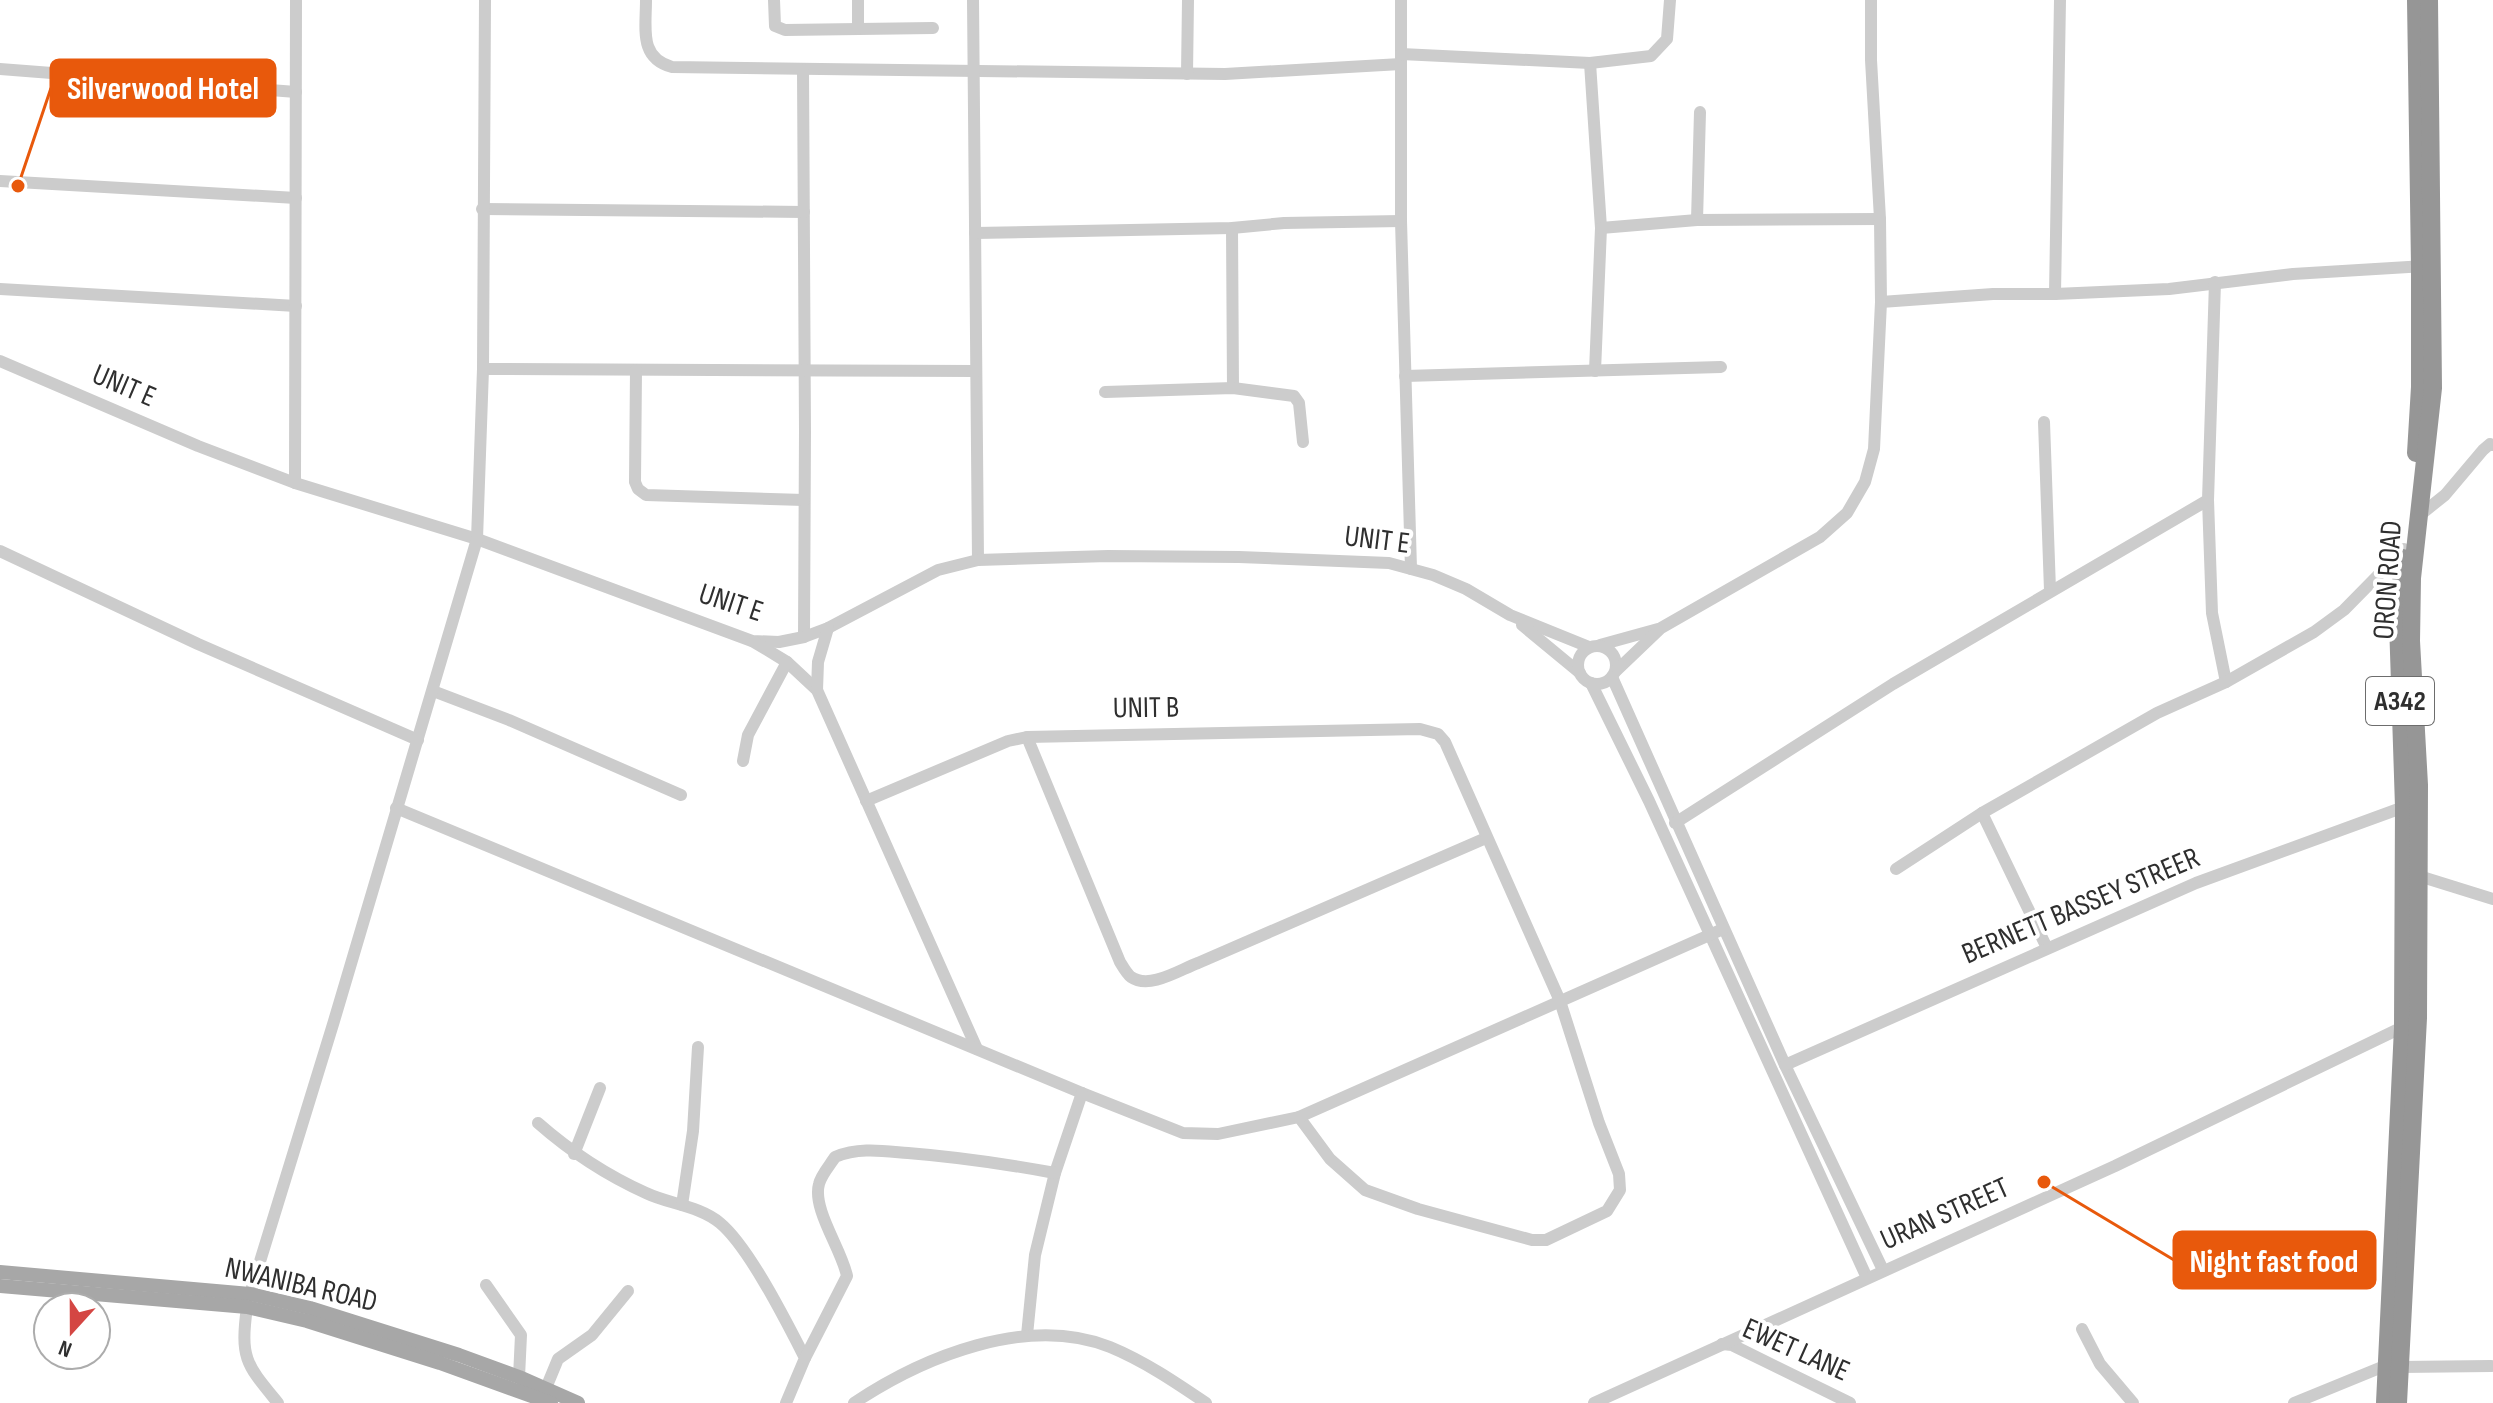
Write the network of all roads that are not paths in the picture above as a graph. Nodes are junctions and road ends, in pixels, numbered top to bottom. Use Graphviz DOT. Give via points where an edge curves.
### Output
graph roads {
  1 [pos="296,0"];
  2 [pos="485,0"];
  3 [pos="646,0"];
  4 [pos="774,0"];
  5 [pos="858,0"];
  6 [pos="973,0"];
  7 [pos="1188,0"];
  8 [pos="1401,0"];
  9 [pos="1670,0"];
  10 [pos="1871,0"];
  11 [pos="2060,0"];
  12 [pos="2416,0"];
  13 [pos="2429,0"];
  14 [pos="858,28"];
  15 [pos="933,28"];
  16 [pos="1401,59"];
  17 [pos="1590,63"];
  18 [pos="0,69"];
  19 [pos="803,70"];
  20 [pos="974,73"];
  21 [pos="1187,74"];
  22 [pos="296,92"];
  23 [pos="1700,112"];
  24 [pos="0,181"];
  25 [pos="296,198"];
  26 [pos="482,209"];
  27 [pos="804,212"];
  28 [pos="1880,219"];
  29 [pos="1697,220"];
  30 [pos="1401,221"];
  31 [pos="1232,228"];
  32 [pos="1601,228"];
  33 [pos="975,233"];
  34 [pos="2426,266"];
  35 [pos="2215,282"];
  36 [pos="0,289"];
  37 [pos="2055,294"];
  38 [pos="1881,302"];
  39 [pos="296,306"];
  40 [pos="0,361"];
  41 [pos="1721,367"];
  42 [pos="483,369"];
  43 [pos="805,369"];
  44 [pos="636,370"];
  45 [pos="976,371"];
  46 [pos="1595,371"];
  47 [pos="1405,376"];
  48 [pos="1233,388"];
  49 [pos="1105,392"];
  50 [pos="2044,422"];
  51 [pos="1303,442"];
  52 [pos="2492,443"];
  53 [pos="295,483"];
  54 [pos="804,500"];
  55 [pos="2208,500"];
  56 [pos="2420,515"];
  57 [pos="477,539"];
  58 [pos="2404,549"];
  59 [pos="0,551"];
  60 [pos="978,560"];
  61 [pos="1411,569"];
  62 [pos="2050,590"];
  63 [pos="1510,615"];
  64 [pos="828,628"];
  65 [pos="1661,628"];
  66 [pos="804,637"];
  67 [pos="752,641"];
  68 [pos="1594,646"];
  69 [pos="787,662"];
  70 [pos="1580,673"];
  71 [pos="1614,674"];
  72 [pos="2226,682"];
  73 [pos="1591,683"];
  74 [pos="817,690"];
  75 [pos="433,691"];
  76 [pos="1027,737"];
  77 [pos="418,740"];
  78 [pos="743,761"];
  79 [pos="681,795"];
  80 [pos="866,801"];
  81 [pos="2404,807"];
  82 [pos="396,808"];
  83 [pos="1982,813"];
  84 [pos="1675,823"];
  85 [pos="1486,838"];
  86 [pos="1896,869"];
  87 [pos="2419,876"];
  88 [pos="2493,899"];
  89 [pos="1723,929"];
  90 [pos="1710,935"];
  91 [pos="2047,948"];
  92 [pos="1560,1001"];
  93 [pos="2410,1023"];
  94 [pos="698,1047"];
  95 [pos="977,1049"];
  96 [pos="1785,1065"];
  97 [pos="600,1088"];
  98 [pos="1082,1093"];
  99 [pos="1299,1117"];
  100 [pos="538,1123"];
  101 [pos="574,1154"];
  102 [pos="1055,1173"];
  103 [pos="682,1205"];
  104 [pos="1883,1270"];
  105 [pos="0,1272"];
  106 [pos="1867,1278"];
  107 [pos="486,1285"];
  108 [pos="0,1286"];
  109 [pos="628,1291"];
  110 [pos="248,1300"];
  111 [pos="2082,1329"];
  112 [pos="1027,1335"];
  113 [pos="1720,1344"];
  114 [pos="805,1358"];
  115 [pos="2393,1366"];
  116 [pos="2491,1366"];
  117 [pos="519,1377"];
  118 [pos="546,1388"];
  119 [pos="1600,1402"];
  120 [pos="278,1403"];
  121 [pos="551,1403"];
  122 [pos="578,1403"];
  123 [pos="786,1403"];
  124 [pos="854,1403"];
  125 [pos="1206,1403"];
  126 [pos="1850,1403"];
  127 [pos="2133,1403"];
  128 [pos="2294,1403"];
  129 [pos="2385,1403"];
  130 [pos="2398,1403"];
  1 -- 22 [label="street"];
  2 -- 26 [label="street"];
  3 -- 19 [label="street" via="649,52 657,63"];
  4 -- 14 [label="street" via="775,26 785,30"];
  5 -- 14 [label="street"];
  6 -- 20 [label="street"];
  7 -- 21 [label="street"];
  8 -- 16 [label="street"];
  9 -- 17 [label="street" via="1667,39 1651,56"];
  10 -- 28 [label="street"];
  11 -- 37 [label="street"];
  12 -- 34 [label="highway, ORON ROAD / A342"];
  13 -- 34 [label="highway, ORON ROAD / A342"];
  14 -- 15 [label="street"];
  16 -- 17 [label="street"];
  16 -- 21 [label="street"];
  16 -- 30 [label="street"];
  17 -- 32 [label="street"];
  18 -- 22 [label="street"];
  19 -- 20 [label="street"];
  19 -- 27 [label="street"];
  20 -- 21 [label="street"];
  20 -- 33 [label="street"];
  22 -- 25 [label="street"];
  23 -- 29 [label="street"];
  24 -- 25 [label="street"];
  25 -- 39 [label="street"];
  26 -- 27 [label="street"];
  26 -- 42 [label="street"];
  27 -- 43 [label="street"];
  28 -- 29 [label="street"];
  28 -- 38 [label="street"];
  29 -- 32 [label="street"];
  30 -- 31 [label="street"];
  30 -- 47 [label="street"];
  31 -- 33 [label="street"];
  31 -- 48 [label="street"];
  32 -- 46 [label="street"];
  33 -- 45 [label="street"];
  34 -- 35 [label="street"];
  34 -- 56 [label="highway, ORON ROAD / A342" via="2433,388"];
  34 -- 58 [label="highway, ORON ROAD / A342" via="2417,452"];
  35 -- 37 [label="street"];
  35 -- 55 [label="street"];
  36 -- 39 [label="street"];
  37 -- 38 [label="street"];
  38 -- 65 [label="street" via="1874,449 1865,482 1847,513 1820,537"];
  39 -- 53 [label="street"];
  40 -- 53 [label="street, UNIT E"];
  41 -- 46 [label="street"];
  42 -- 44 [label="street"];
  42 -- 57 [label="street"];
  43 -- 44 [label="street"];
  43 -- 45 [label="street"];
  43 -- 54 [label="street"];
  44 -- 54 [label="street" via="638,489 646,495"];
  45 -- 60 [label="street"];
  46 -- 47 [label="street"];
  47 -- 61 [label="street"];
  48 -- 49 [label="street"];
  48 -- 51 [label="street" via="1294,396"];
  50 -- 62 [label="street"];
  52 -- 56 [label="street"];
  53 -- 57 [label="street, UNIT E"];
  54 -- 66 [label="street"];
  55 -- 62 [label="street"];
  55 -- 72 [label="street" via="2212,613"];
  56 -- 87 [label="highway, ORON ROAD / A342" via="2411,623"];
  57 -- 67 [label="street, UNIT E"];
  57 -- 75 [label="street"];
  58 -- 72 [label="street" via="2344,610"];
  58 -- 81 [label="highway, ORON ROAD / A342" via="2398,622"];
  59 -- 77 [label="street"];
  60 -- 61 [label="street, UNIT E" via="1239,557 1369,561"];
  60 -- 64 [label="street, UNIT E" via="938,570"];
  61 -- 63 [label="street, UNIT E" via="1466,589"];
  62 -- 84 [label="street"];
  63 -- 68 [label="street"];
  63 -- 70 [label="street"];
  64 -- 66 [label="street, UNIT E"];
  64 -- 74 [label="street"];
  65 -- 68 [label="street"];
  65 -- 71 [label="street"];
  66 -- 67 [label="street, UNIT E"];
  67 -- 69 [label="street"];
  68 -- 70 [label="street" via="1579,658"];
  68 -- 71 [label="street" via="1614,656"];
  69 -- 74 [label="street"];
  69 -- 78 [label="street" via="748,735"];
  70 -- 73 [label="street"];
  71 -- 73 [label="street" via="1603,683"];
  71 -- 84 [label="street"];
  72 -- 83 [label="street" via="2157,713"];
  73 -- 90 [label="street"];
  74 -- 80 [label="street"];
  75 -- 77 [label="street"];
  75 -- 79 [label="street"];
  76 -- 80 [label="street, UNIT B"];
  76 -- 85 [label="street, UNIT B" via="1420,729 1445,742"];
  76 -- 85 [label="street" via="1120,962 1129,977 1139,980 1150,981 1198,963"];
  77 -- 82 [label="street"];
  80 -- 95 [label="street"];
  81 -- 91 [label="street, BERNETT BASSEY STREER" via="2196,883"];
  81 -- 93 [label="highway, ORON ROAD / A342"];
  82 -- 95 [label="street"];
  82 -- 110 [label="street"];
  83 -- 86 [label="street"];
  83 -- 91 [label="street"];
  84 -- 89 [label="street"];
  85 -- 92 [label="street"];
  87 -- 88 [label="street"];
  87 -- 93 [label="highway, ORON ROAD / A342"];
  89 -- 90 [label="street"];
  89 -- 96 [label="street"];
  90 -- 92 [label="street"];
  90 -- 106 [label="street"];
  91 -- 96 [label="street, BERNETT BASSEY STREER"];
  92 -- 99 [label="street"];
  92 -- 99 [label="street" via="1620,1190 1607,1211 1546,1240 1418,1209 1365,1190 1330,1159"];
  93 -- 104 [label="street, URAN STREET" via="2115,1166"];
  93 -- 115 [label="highway, ORON ROAD / A342"];
  94 -- 103 [label="street"];
  95 -- 98 [label="street"];
  96 -- 104 [label="street"];
  97 -- 101 [label="street"];
  98 -- 99 [label="street" via="1183,1133 1218,1134"];
  98 -- 102 [label="street"];
  100 -- 101 [label="street"];
  101 -- 103 [label="street" via="648,1195"];
  102 -- 112 [label="street" via="1035,1255"];
  102 -- 114 [label="street" via="937,1155 861,1150 835,1157 818,1185 820,1206 847,1276"];
  103 -- 114 [label="street" via="718,1221 733,1237"];
  104 -- 106 [label="street, URAN STREET"];
  105 -- 110 [label="main road, NWANIBA ROAD"];
  106 -- 113 [label="street, URAN STREET"];
  107 -- 117 [label="street" via="521,1335"];
  108 -- 110 [label="main road"];
  109 -- 118 [label="street" via="592,1335 558,1359"];
  110 -- 117 [label="main road, NWANIBA ROAD" via="310,1308"];
  110 -- 120 [label="street" via="245,1354"];
  110 -- 121 [label="main road"];
  111 -- 127 [label="street" via="2100,1364"];
  112 -- 124 [label="street" via="929,1360"];
  112 -- 125 [label="street" via="1109,1347"];
  113 -- 119 [label="street, URAN STREET"];
  113 -- 126 [label="street, EWET LANE" via="1732,1345"];
  114 -- 123 [label="street"];
  115 -- 116 [label="street"];
  115 -- 128 [label="street"];
  115 -- 129 [label="highway, ORON ROAD / A342"];
  115 -- 130 [label="highway, ORON ROAD / A342"];
  117 -- 118 [label="main road, NWANIBA ROAD"];
  118 -- 122 [label="main road, NWANIBA ROAD"];
}
